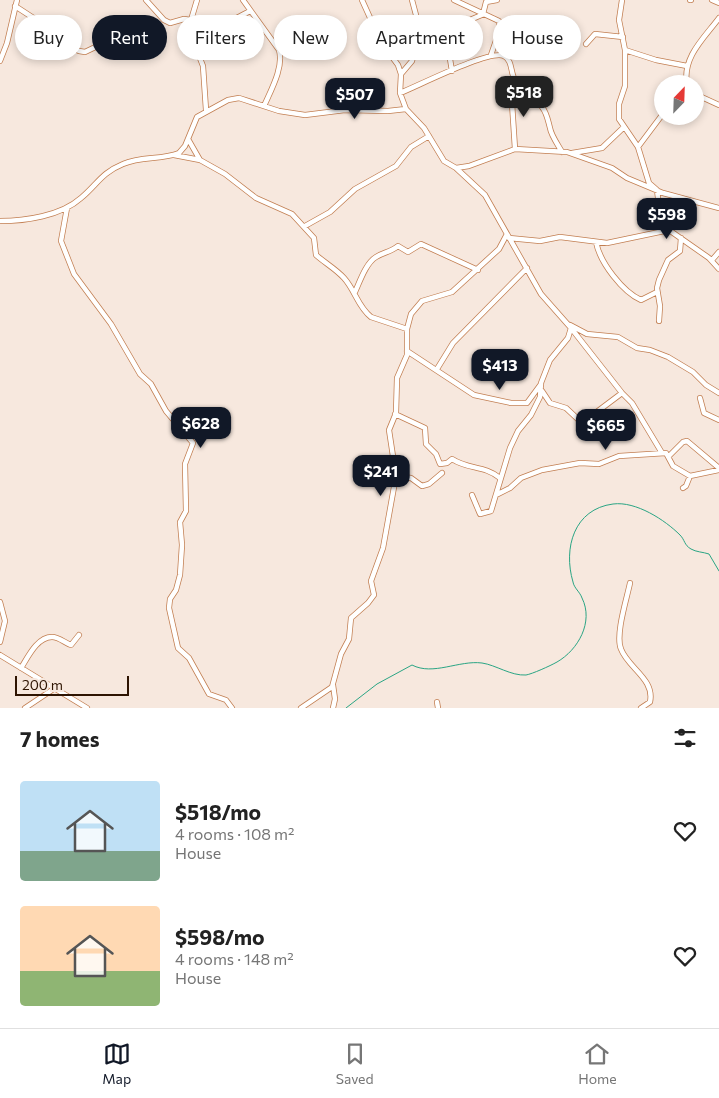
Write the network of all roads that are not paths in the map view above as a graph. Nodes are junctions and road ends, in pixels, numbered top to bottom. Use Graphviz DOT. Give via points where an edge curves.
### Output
graph roads {
  1 [pos="17,0"];
  2 [pos="146,0"];
  3 [pos="197,0"];
  4 [pos="243,0"];
  5 [pos="362,0"];
  6 [pos="412,0"];
  7 [pos="454,0"];
  8 [pos="497,0"];
  9 [pos="622,0"];
  10 [pos="712,0"];
  11 [pos="719,3"];
  12 [pos="15,6"];
  13 [pos="250,12"];
  14 [pos="484,14"];
  15 [pos="192,15"];
  16 [pos="244,15"];
  17 [pos="416,15"];
  18 [pos="719,18"];
  19 [pos="177,21"];
  20 [pos="624,37"];
  21 [pos="586,44"];
  22 [pos="92,48"];
  23 [pos="625,50"];
  24 [pos="492,55"];
  25 [pos="200,60"];
  26 [pos="412,60"];
  27 [pos="450,60"];
  28 [pos="0,61"];
  29 [pos="687,66"];
  30 [pos="452,71"];
  31 [pos="401,74"];
  32 [pos="687,75"];
  33 [pos="511,88"];
  34 [pos="400,93"];
  35 [pos="704,98"];
  36 [pos="719,105"];
  37 [pos="264,106"];
  38 [pos="406,109"];
  39 [pos="206,110"];
  40 [pos="654,125"];
  41 [pos="624,127"];
  42 [pos="429,136"];
  43 [pos="188,139"];
  44 [pos="638,147"];
  45 [pos="515,149"];
  46 [pos="562,152"];
  47 [pos="570,153"];
  48 [pos="174,155"];
  49 [pos="200,160"];
  50 [pos="456,168"];
  51 [pos="657,190"];
  52 [pos="67,208"];
  53 [pos="719,208"];
  54 [pos="0,222"];
  55 [pos="305,226"];
  56 [pos="669,230"];
  57 [pos="508,236"];
  58 [pos="681,238"];
  59 [pos="596,242"];
  60 [pos="719,252"];
  61 [pos="712,260"];
  62 [pos="527,268"];
  63 [pos="719,269"];
  64 [pos="478,270"];
  65 [pos="355,292"];
  66 [pos="657,292"];
  67 [pos="659,321"];
  68 [pos="570,326"];
  69 [pos="408,329"];
  70 [pos="407,351"];
  71 [pos="437,369"];
  72 [pos="541,384"];
  73 [pos="542,391"];
  74 [pos="622,393"];
  75 [pos="719,393"];
  76 [pos="700,398"];
  77 [pos="395,414"];
  78 [pos="719,420"];
  79 [pos="662,453"];
  80 [pos="669,456"];
  81 [pos="719,469"];
  82 [pos="442,472"];
  83 [pos="396,476"];
  84 [pos="690,476"];
  85 [pos="500,478"];
  86 [pos="683,488"];
  87 [pos="472,495"];
  88 [pos="496,495"];
  89 [pos="630,583"];
  90 [pos="0,602"];
  91 [pos="79,635"];
  92 [pos="0,642"];
  93 [pos="0,655"];
  94 [pos="21,668"];
  95 [pos="333,684"];
  96 [pos="55,688"];
  97 [pos="438,702"];
  98 [pos="25,708"];
  99 [pos="87,708"];
  100 [pos="232,708"];
  101 [pos="301,708"];
  102 [pos="333,708"];
  103 [pos="438,708"];
  104 [pos="641,708"];
  1 -- 12 [label="street"];
  2 -- 19 [label="street" via="164,20 170,23"];
  3 -- 15 [label="street"];
  4 -- 13 [label="street"];
  5 -- 31 [label="street" via="381,42"];
  6 -- 17 [label="street"];
  7 -- 14 [label="street"];
  8 -- 14 [label="street" via="486,2"];
  9 -- 20 [label="street" via="620,20"];
  10 -- 11 [label="street"];
  12 -- 22 [label="street" via="56,40 79,51"];
  12 -- 28 [label="street"];
  13 -- 16 [label="street"];
  13 -- 37 [label="street" via="280,55 278,70"];
  14 -- 24 [label="street" via="499,20 500,29"];
  18 -- 29 [label="street" via="700,41"];
  20 -- 21 [label="street" via="595,34"];
  20 -- 23 [label="street"];
  23 -- 29 [label="street"];
  23 -- 41 [label="street" via="625,86 618,112"];
  24 -- 30 [label="street"];
  24 -- 46 [label="street" via="504,56 508,60 515,80 542,108"];
  25 -- 39 [label="street"];
  26 -- 31 [label="street"];
  27 -- 30 [label="street"];
  29 -- 32 [label="street"];
  30 -- 34 [label="street"];
  31 -- 34 [label="street"];
  33 -- 45 [label="street"];
  34 -- 38 [label="street"];
  35 -- 36 [label="street"];
  37 -- 38 [label="street" via="305,115 345,110"];
  37 -- 39 [label="street" via="239,98"];
  38 -- 42 [label="street"];
  39 -- 43 [label="street" via="197,117"];
  40 -- 44 [label="street"];
  41 -- 44 [label="street"];
  41 -- 47 [label="street" via="602,148"];
  42 -- 50 [label="street" via="444,161"];
  42 -- 55 [label="street" via="411,147 396,166 355,189 330,212"];
  43 -- 48 [label="street" via="182,150"];
  43 -- 49 [label="street"];
  44 -- 51 [label="street" via="649,183"];
  45 -- 46 [label="street"];
  45 -- 50 [label="street"];
  46 -- 47 [label="street"];
  47 -- 51 [label="street" via="612,168"];
  48 -- 49 [label="street"];
  48 -- 52 [label="street" via="123,164 104,174 83,197"];
  49 -- 55 [label="street" via="256,198 292,214"];
  50 -- 57 [label="street" via="485,195"];
  51 -- 53 [label="street"];
  51 -- 56 [label="street" via="660,214"];
  52 -- 54 [label="street"];
  52 -- 100 [label="street" via="61,241 74,274 111,324 140,374 151,384 166,410 193,443 185,464 186,511 180,522 180,575 169,608 178,648 189,658 209,694 226,700"];
  55 -- 65 [label="street" via="314,238 316,255 337,271"];
  56 -- 58 [label="street"];
  56 -- 59 [label="street" via="627,240"];
  57 -- 59 [label="street" via="540,241 560,237"];
  57 -- 62 [label="street"];
  57 -- 64 [label="street"];
  58 -- 61 [label="street"];
  58 -- 66 [label="street" via="680,251 668,260"];
  59 -- 66 [label="street" via="606,264 626,289 642,300"];
  60 -- 61 [label="street"];
  61 -- 63 [label="street"];
  62 -- 68 [label="street" via="542,294"];
  62 -- 71 [label="street" via="453,343"];
  64 -- 65 [label="street" via="421,244 408,252 398,246 392,252 375,257"];
  64 -- 69 [label="street" via="452,292 418,303 411,314"];
  65 -- 69 [label="street" via="371,317"];
  66 -- 67 [label="street"];
  68 -- 72 [label="street" via="568,338 550,360"];
  68 -- 74 [label="street"];
  68 -- 75 [label="street" via="587,334 618,337 637,348 668,357"];
  69 -- 70 [label="street"];
  70 -- 71 [label="street"];
  70 -- 77 [label="street" via="397,378"];
  71 -- 72 [label="street" via="474,395 511,403 527,403"];
  72 -- 73 [label="street"];
  73 -- 74 [label="street" via="550,403 566,408 582,423"];
  73 -- 85 [label="street" via="531,415 518,430"];
  74 -- 79 [label="street" via="632,403"];
  76 -- 78 [label="street" via="704,413"];
  77 -- 83 [label="street" via="389,430"];
  77 -- 85 [label="street" via="424,428 426,444 440,464 452,458 467,467 486,469"];
  79 -- 80 [label="street"];
  79 -- 88 [label="street" via="619,456 599,464 580,463 542,470 521,478"];
  80 -- 81 [label="street" via="687,441"];
  80 -- 84 [label="street" via="673,466"];
  81 -- 84 [label="street"];
  82 -- 83 [label="street" via="422,486 411,478"];
  83 -- 95 [label="street" via="383,548 371,581 374,595 351,618 349,639 341,654"];
  84 -- 86 [label="street"];
  85 -- 88 [label="street"];
  87 -- 88 [label="street" via="480,514 491,511"];
  89 -- 104 [label="street" via="620,643 622,651 650,688 650,702"];
  90 -- 92 [label="street" via="5,621"];
  91 -- 94 [label="street" via="71,645 56,638 46,638 36,645"];
  93 -- 94 [label="street"];
  94 -- 96 [label="street"];
  95 -- 101 [label="street"];
  95 -- 102 [label="street"];
  96 -- 98 [label="street"];
  96 -- 99 [label="street"];
  97 -- 103 [label="street"];
}
